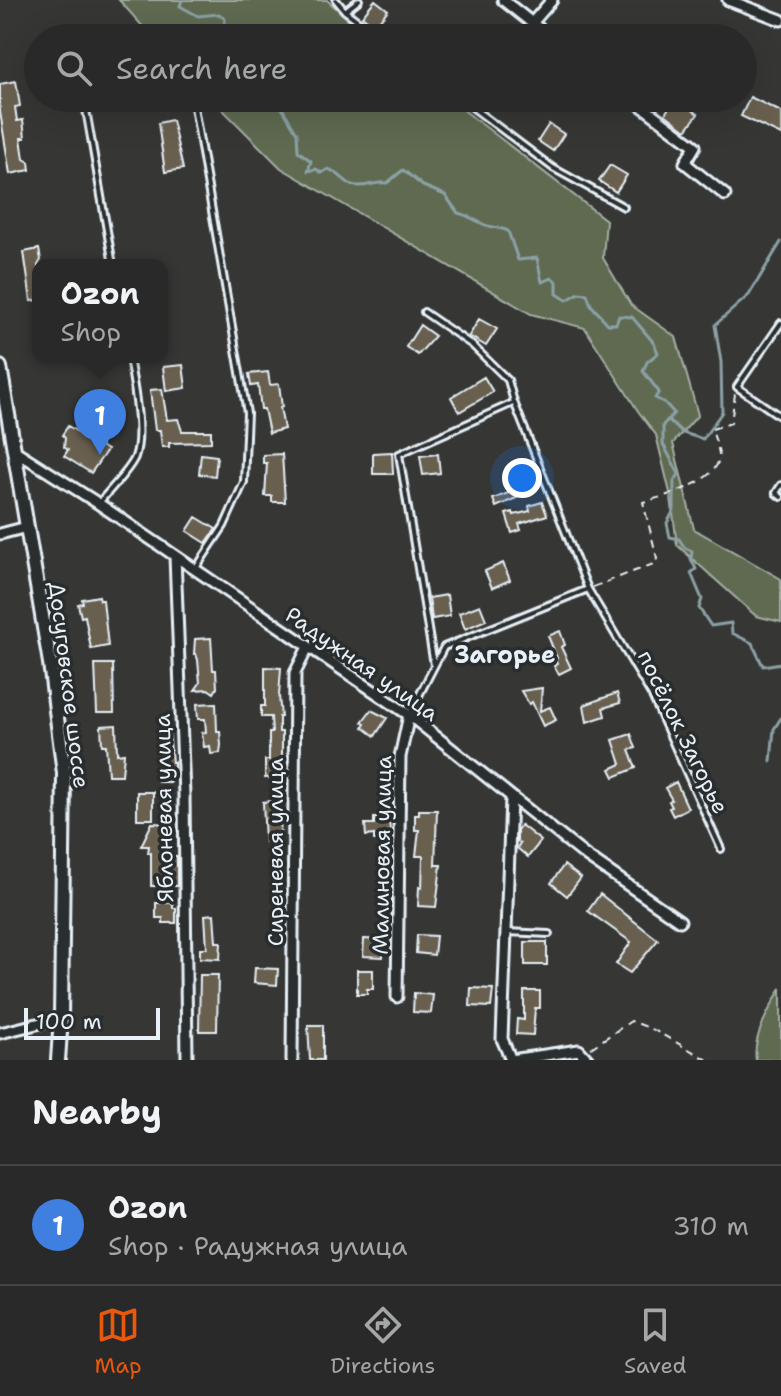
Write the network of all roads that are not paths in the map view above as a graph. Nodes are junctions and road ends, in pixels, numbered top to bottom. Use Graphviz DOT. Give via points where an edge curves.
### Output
graph roads {
  1 [pos="336,0"];
  2 [pos="359,0"];
  3 [pos="503,0"];
  4 [pos="552,0"];
  5 [pos="728,0"];
  6 [pos="345,11"];
  7 [pos="781,20"];
  8 [pos="532,23"];
  9 [pos="362,24"];
  10 [pos="86,112"];
  11 [pos="195,112"];
  12 [pos="479,112"];
  13 [pos="650,112"];
  14 [pos="725,195"];
  15 [pos="624,207"];
  16 [pos="112,259"];
  17 [pos="424,312"];
  18 [pos="781,323"];
  19 [pos="130,363"];
  20 [pos="0,367"];
  21 [pos="514,402"];
  22 [pos="781,417"];
  23 [pos="5,435"];
  24 [pos="14,450"];
  25 [pos="781,485"];
  26 [pos="781,497"];
  27 [pos="99,504"];
  28 [pos="27,527"];
  29 [pos="0,534"];
  30 [pos="175,556"];
  31 [pos="194,570"];
  32 [pos="588,589"];
  33 [pos="308,647"];
  34 [pos="434,668"];
  35 [pos="409,715"];
  36 [pos="511,798"];
  37 [pos="721,849"];
  38 [pos="680,921"];
  39 [pos="505,932"];
  40 [pos="549,934"];
  41 [pos="397,997"];
  42 [pos="61,1018"];
  43 [pos="0,1033"];
  44 [pos="58,1060"];
  45 [pos="187,1060"];
  46 [pos="292,1060"];
  47 [pos="588,1060"];
  1 -- 6 [label="lane"];
  2 -- 6 [label="lane"];
  3 -- 8 [label="street"];
  4 -- 8 [label="street"];
  5 -- 7 [label="street"];
  6 -- 9 [label="lane"];
  10 -- 16 [label="lane"];
  11 -- 31 [label="lane" via="247,413 244,482 224,526"];
  12 -- 15 [label="lane" via="553,168"];
  13 -- 14 [label="street" via="695,146 685,163"];
  17 -- 21 [label="lane, посёлок Загорье" via="472,345 508,380"];
  18 -- 22 [label="lane" via="737,387"];
  19 -- 27 [label="lane" via="135,458"];
  20 -- 23 [label="main road, Досуговское шоссе"];
  21 -- 32 [label="lane, посёлок Загорье"];
  21 -- 34 [label="lane" via="399,454"];
  23 -- 24 [label="main road, Досуговское шоссе"];
  24 -- 27 [label="street, Радужная улица"];
  24 -- 28 [label="main road, Досуговское шоссе"];
  25 -- 26 [label="lane" via="776,493"];
  27 -- 30 [label="street, Радужная улица"];
  28 -- 29 [label="street"];
  28 -- 42 [label="main road, Досуговское шоссе" via="64,773"];
  30 -- 31 [label="street, Радужная улица"];
  30 -- 45 [label="street, Яблоневая улица"];
  31 -- 33 [label="street, Радужная улица"];
  32 -- 34 [label="lane" via="444,647"];
  32 -- 37 [label="lane, посёлок Загорье" via="652,696"];
  33 -- 35 [label="street, Радужная улица"];
  33 -- 46 [label="street, Сиреневая улица" via="295,673"];
  34 -- 35 [label="lane"];
  35 -- 36 [label="street, Радужная улица"];
  35 -- 41 [label="street, Малиновая улица" via="400,757"];
  36 -- 38 [label="street, Радужная улица"];
  36 -- 39 [label="street"];
  39 -- 40 [label="lane"];
  39 -- 47 [label="street" via="502,1039 511,1060 579,1050"];
  42 -- 43 [label="street"];
  42 -- 44 [label="main road, Досуговское шоссе"];
}
